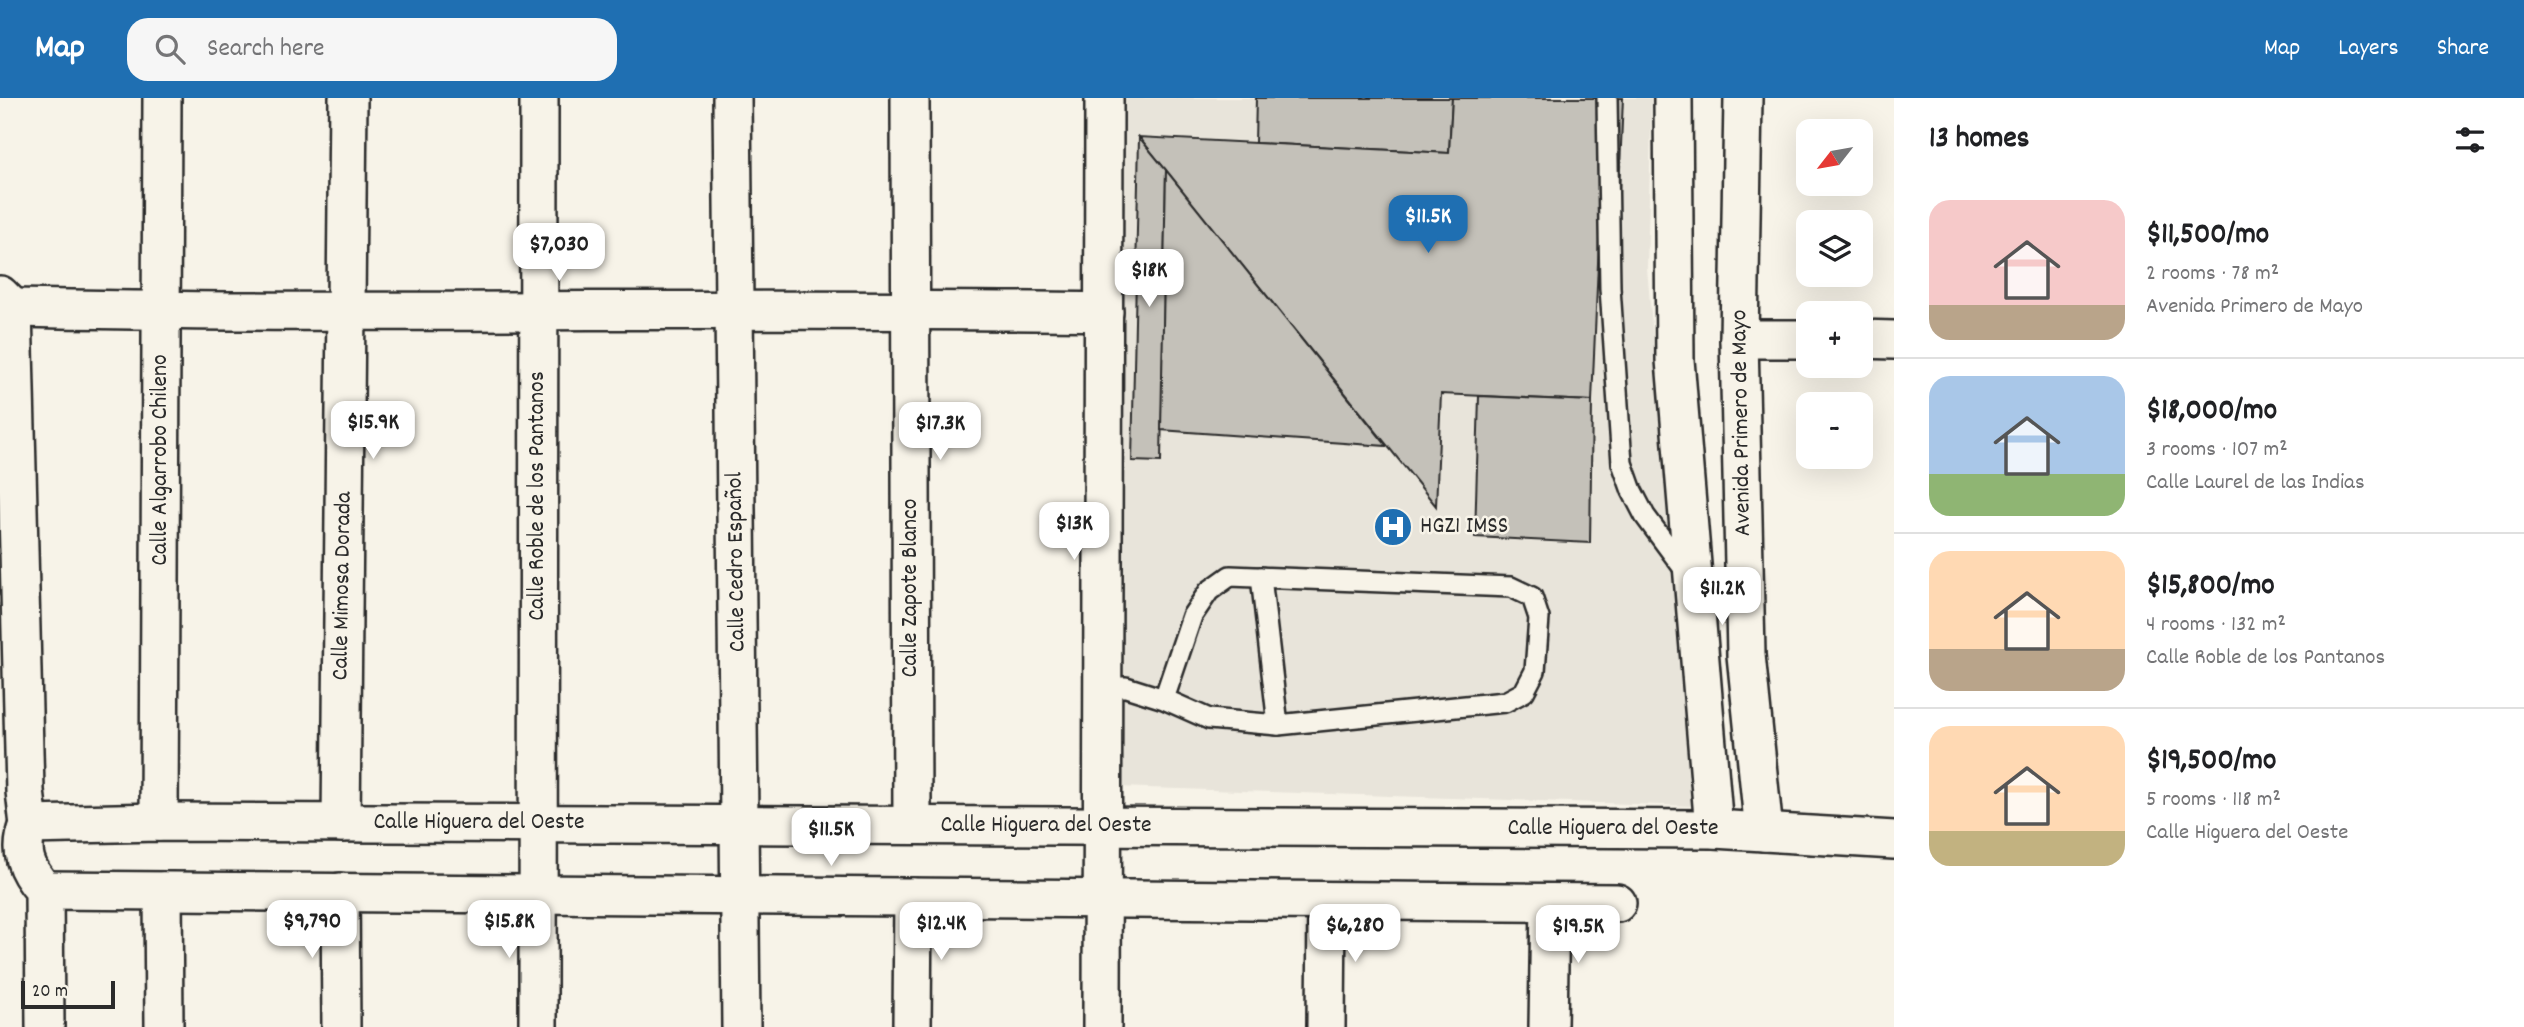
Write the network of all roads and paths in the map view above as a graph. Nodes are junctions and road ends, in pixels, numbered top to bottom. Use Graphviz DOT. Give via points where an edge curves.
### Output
graph roads {
  1 [pos="162,98"];
  2 [pos="348,98"];
  3 [pos="539,98"];
  4 [pos="732,98"];
  5 [pos="910,98"];
  6 [pos="1104,98"];
  7 [pos="1607,98"];
  8 [pos="1673,98"];
  9 [pos="1743,98"];
  10 [pos="6,301"];
  11 [pos="346,310"];
  12 [pos="910,310"];
  13 [pos="162,311"];
  14 [pos="539,312"];
  15 [pos="734,312"];
  16 [pos="1104,312"];
  17 [pos="1739,339"];
  18 [pos="1796,339"];
  19 [pos="1873,339"];
  20 [pos="1894,340"];
  21 [pos="1261,577"];
  22 [pos="1693,580"];
  23 [pos="1699,656"];
  24 [pos="1746,656"];
  25 [pos="1103,687"];
  26 [pos="1164,699"];
  27 [pos="1278,725"];
  28 [pos="159,822"];
  29 [pos="341,823"];
  30 [pos="538,824"];
  31 [pos="740,824"];
  32 [pos="29,825"];
  33 [pos="912,825"];
  34 [pos="1102,826"];
  35 [pos="1714,830"];
  36 [pos="1764,832"];
  37 [pos="1894,840"];
  38 [pos="44,890"];
  39 [pos="163,891"];
  40 [pos="340,892"];
  41 [pos="538,894"];
  42 [pos="740,896"];
  43 [pos="913,897"];
  44 [pos="1102,899"];
  45 [pos="1327,901"];
  46 [pos="1550,903"];
  47 [pos="1617,903"];
  48 [pos="45,1027"];
  49 [pos="164,1027"];
  50 [pos="341,1027"];
  51 [pos="538,1027"];
  52 [pos="741,1027"];
  53 [pos="912,1027"];
  54 [pos="1102,1027"];
  55 [pos="1326,1027"];
  56 [pos="1548,1027"];
  1 -- 13 [label="street, Calle Algarrobo Chileno"];
  2 -- 11 [label="street, Calle Mimosa Dorada"];
  3 -- 14 [label="street, Calle Roble de los Pantanos"];
  4 -- 15 [label="street, Calle Cedro Español"];
  5 -- 12 [label="street, Calle Zapote Blanco"];
  6 -- 16 [label="street"];
  7 -- 22 [label="lane" via="1610,288 1622,463 1645,516"];
  8 -- 22 [label="street" via="1675,359"];
  9 -- 17 [label="street, Avenida Primero de Mayo"];
  10 -- 13 [label="street"];
  10 -- 32 [label="street"];
  11 -- 13 [label="street"];
  11 -- 14 [label="street"];
  11 -- 29 [label="street, Calle Mimosa Dorada"];
  12 -- 15 [label="street"];
  12 -- 16 [label="street"];
  12 -- 33 [label="street, Calle Zapote Blanco"];
  13 -- 28 [label="street, Calle Algarrobo Chileno"];
  14 -- 15 [label="street"];
  14 -- 30 [label="street, Calle Roble de los Pantanos"];
  15 -- 31 [label="street, Calle Cedro Español"];
  16 -- 25 [label="street"];
  17 -- 18 [label="street"];
  17 -- 24 [label="street, Avenida Primero de Mayo"];
  19 -- 20 [label="street"];
  21 -- 26 [label="lane" via="1230,576 1209,591 1192,616"];
  21 -- 27 [label="lane"];
  21 -- 27 [label="lane" via="1511,587 1532,597 1539,618 1535,671 1524,692 1505,702"];
  22 -- 23 [label="street"];
  23 -- 24 [label="street"];
  23 -- 35 [label="street"];
  24 -- 36 [label="street, Avenida Primero de Mayo"];
  25 -- 26 [label="lane" via="1126,687"];
  25 -- 34 [label="street"];
  26 -- 27 [label="lane" via="1209,719"];
  28 -- 29 [label="street, Calle Higuera del Oeste"];
  28 -- 32 [label="street, Calle Higuera del Oeste"];
  29 -- 30 [label="street, Calle Higuera del Oeste"];
  30 -- 31 [label="street, Calle Higuera del Oeste"];
  30 -- 41 [label="street, Calle Roble de los Pantanos"];
  31 -- 33 [label="street, Calle Higuera del Oeste"];
  31 -- 42 [label="street, Calle Cedro Español"];
  32 -- 38 [label="street" via="23,856 31,876"];
  33 -- 34 [label="street, Calle Higuera del Oeste"];
  34 -- 35 [label="street, Calle Higuera del Oeste"];
  34 -- 44 [label="street"];
  35 -- 36 [label="street, Calle Higuera del Oeste"];
  36 -- 37 [label="street, Calle Higuera del Oeste"];
  38 -- 39 [label="street"];
  38 -- 48 [label="street"];
  39 -- 40 [label="street"];
  39 -- 49 [label="street"];
  40 -- 41 [label="street"];
  40 -- 50 [label="street"];
  41 -- 42 [label="street"];
  41 -- 51 [label="street, Calle Roble de los Pantanos"];
  42 -- 43 [label="street"];
  42 -- 52 [label="street, Calle Cedro Español"];
  43 -- 44 [label="street"];
  43 -- 53 [label="street"];
  44 -- 45 [label="street"];
  44 -- 54 [label="street"];
  45 -- 46 [label="street"];
  45 -- 55 [label="street"];
  46 -- 47 [label="street"];
  46 -- 56 [label="street"];
}
